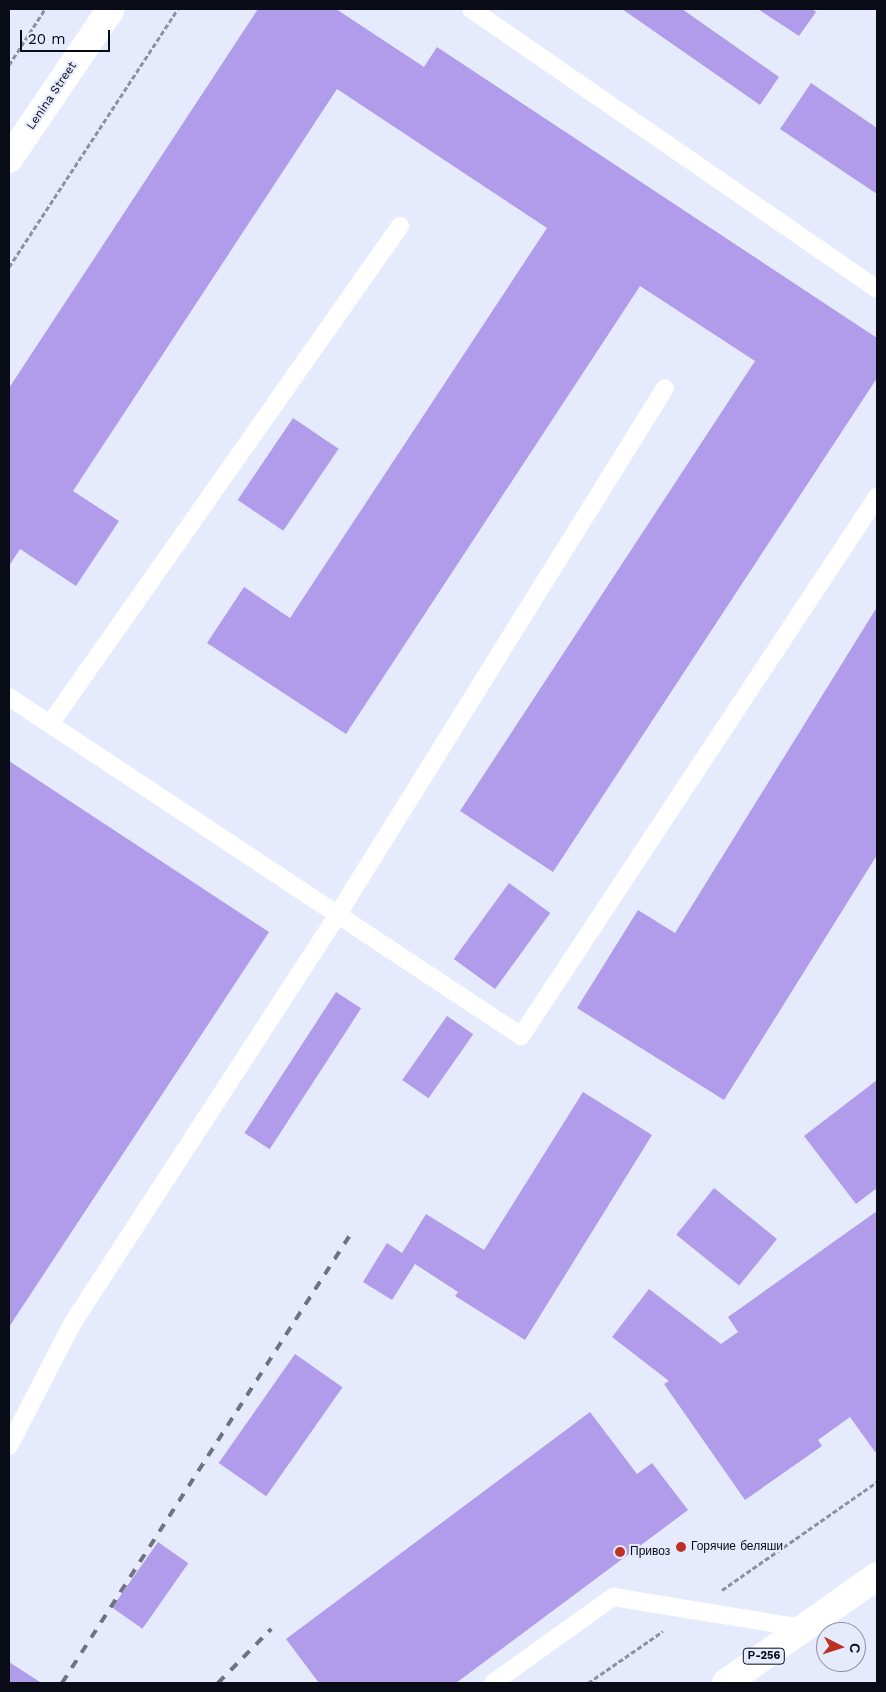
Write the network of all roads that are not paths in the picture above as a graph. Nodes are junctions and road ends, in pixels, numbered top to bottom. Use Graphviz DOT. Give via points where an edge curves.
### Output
graph roads {
  1 [pos="111,9"];
  2 [pos="471,9"];
  3 [pos="9,159"];
  4 [pos="400,226"];
  5 [pos="877,290"];
  6 [pos="665,388"];
  7 [pos="877,497"];
  8 [pos="9,697"];
  9 [pos="50,724"];
  10 [pos="338,914"];
  11 [pos="9,1446"];
  12 [pos="877,1576"];
  13 [pos="803,1628"];
  14 [pos="493,1683"];
  15 [pos="726,1683"];
  1 -- 3 [label="main road, Lenina Street"];
  2 -- 5 [label="lane"];
  4 -- 9 [label="lane"];
  6 -- 10 [label="lane"];
  7 -- 10 [label="lane" via="521,1036"];
  8 -- 9 [label="lane"];
  9 -- 10 [label="lane"];
  10 -- 11 [label="lane" via="72,1324"];
  12 -- 13 [label="main road, Р-256"];
  13 -- 14 [label="lane" via="613,1597"];
  13 -- 15 [label="main road, Р-256"];
}
